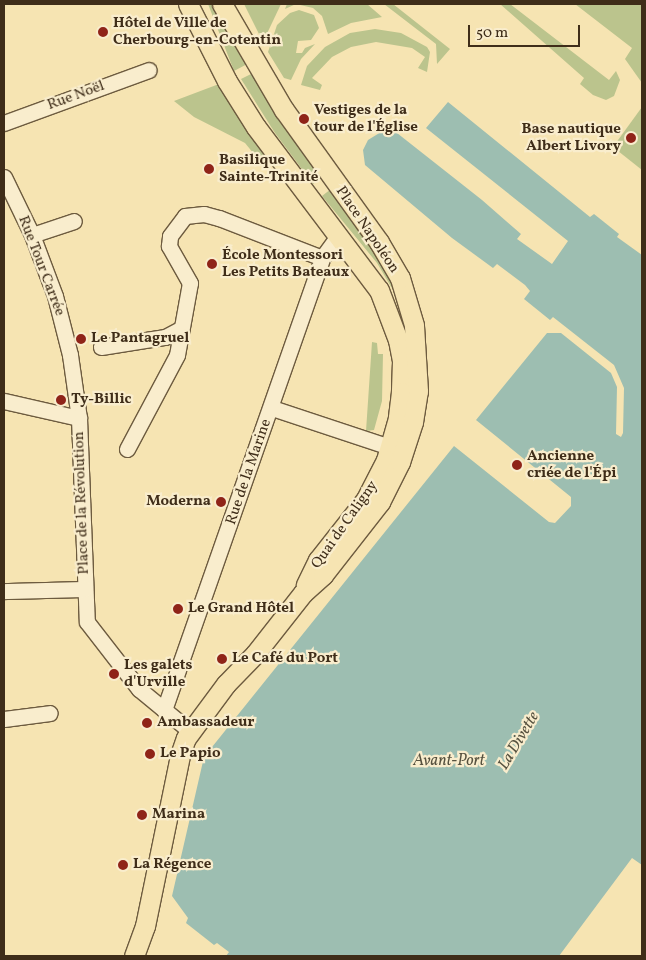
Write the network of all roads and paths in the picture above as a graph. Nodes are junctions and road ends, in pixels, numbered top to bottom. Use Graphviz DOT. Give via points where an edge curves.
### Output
graph roads {
  1 [pos="188,4"];
  2 [pos="222,4"];
  3 [pos="149,70"];
  4 [pos="4,123"];
  5 [pos="4,177"];
  6 [pos="74,221"];
  7 [pos="32,235"];
  8 [pos="338,236"];
  9 [pos="322,258"];
  10 [pos="400,278"];
  11 [pos="180,329"];
  12 [pos="101,347"];
  13 [pos="4,401"];
  14 [pos="272,408"];
  15 [pos="79,418"];
  16 [pos="390,447"];
  17 [pos="127,449"];
  18 [pos="85,589"];
  19 [pos="4,590"];
  20 [pos="303,593"];
  21 [pos="164,710"];
  22 [pos="50,713"];
  23 [pos="4,719"];
  24 [pos="190,731"];
  25 [pos="145,926"];
  26 [pos="136,956"];
  27 [pos="148,956"];
  1 -- 8 [label="main road, Place Napoléon" via="210,50 256,127"];
  2 -- 10 [label="main road, Place Napoléon" via="284,110 379,242"];
  3 -- 4 [label="street, Rue Noël"];
  5 -- 7 [label="street, Rue Tour Carrée"];
  6 -- 7 [label="street"];
  7 -- 15 [label="street, Rue Tour Carrée" via="55,296 68,347"];
  8 -- 9 [label="street, Rue de la Marine"];
  8 -- 16 [label="main road, Quai de Caligny" via="379,290 398,340 402,361 401,392"];
  9 -- 11 [label="street" via="204,214 185,216 170,236 169,246 190,283 186,318"];
  9 -- 14 [label="street, Rue de la Marine"];
  10 -- 20 [label="main road, Quai de Caligny" via="413,317 419,365 413,422 400,462 380,502 324,575"];
  11 -- 12 [label="street" via="165,338"];
  11 -- 17 [label="street" via="177,355"];
  13 -- 15 [label="street"];
  14 -- 16 [label="street"];
  14 -- 21 [label="street, Rue de la Marine"];
  15 -- 18 [label="street, Place de la Révolution"];
  16 -- 20 [label="main road, Quai de Caligny" via="378,480 318,560"];
  18 -- 19 [label="street"];
  18 -- 21 [label="street, Place de la Révolution" via="89,625 151,700"];
  20 -- 24 [label="main road, Quai de Caligny"];
  21 -- 24 [label="street, Place de la Révolution"];
  22 -- 23 [label="street"];
  24 -- 25 [label="main road, Quai de Caligny" via="180,755"];
  25 -- 26 [label="main road"];
  25 -- 27 [label="main road"];
  26 -- 27 [label="main road"];
}
